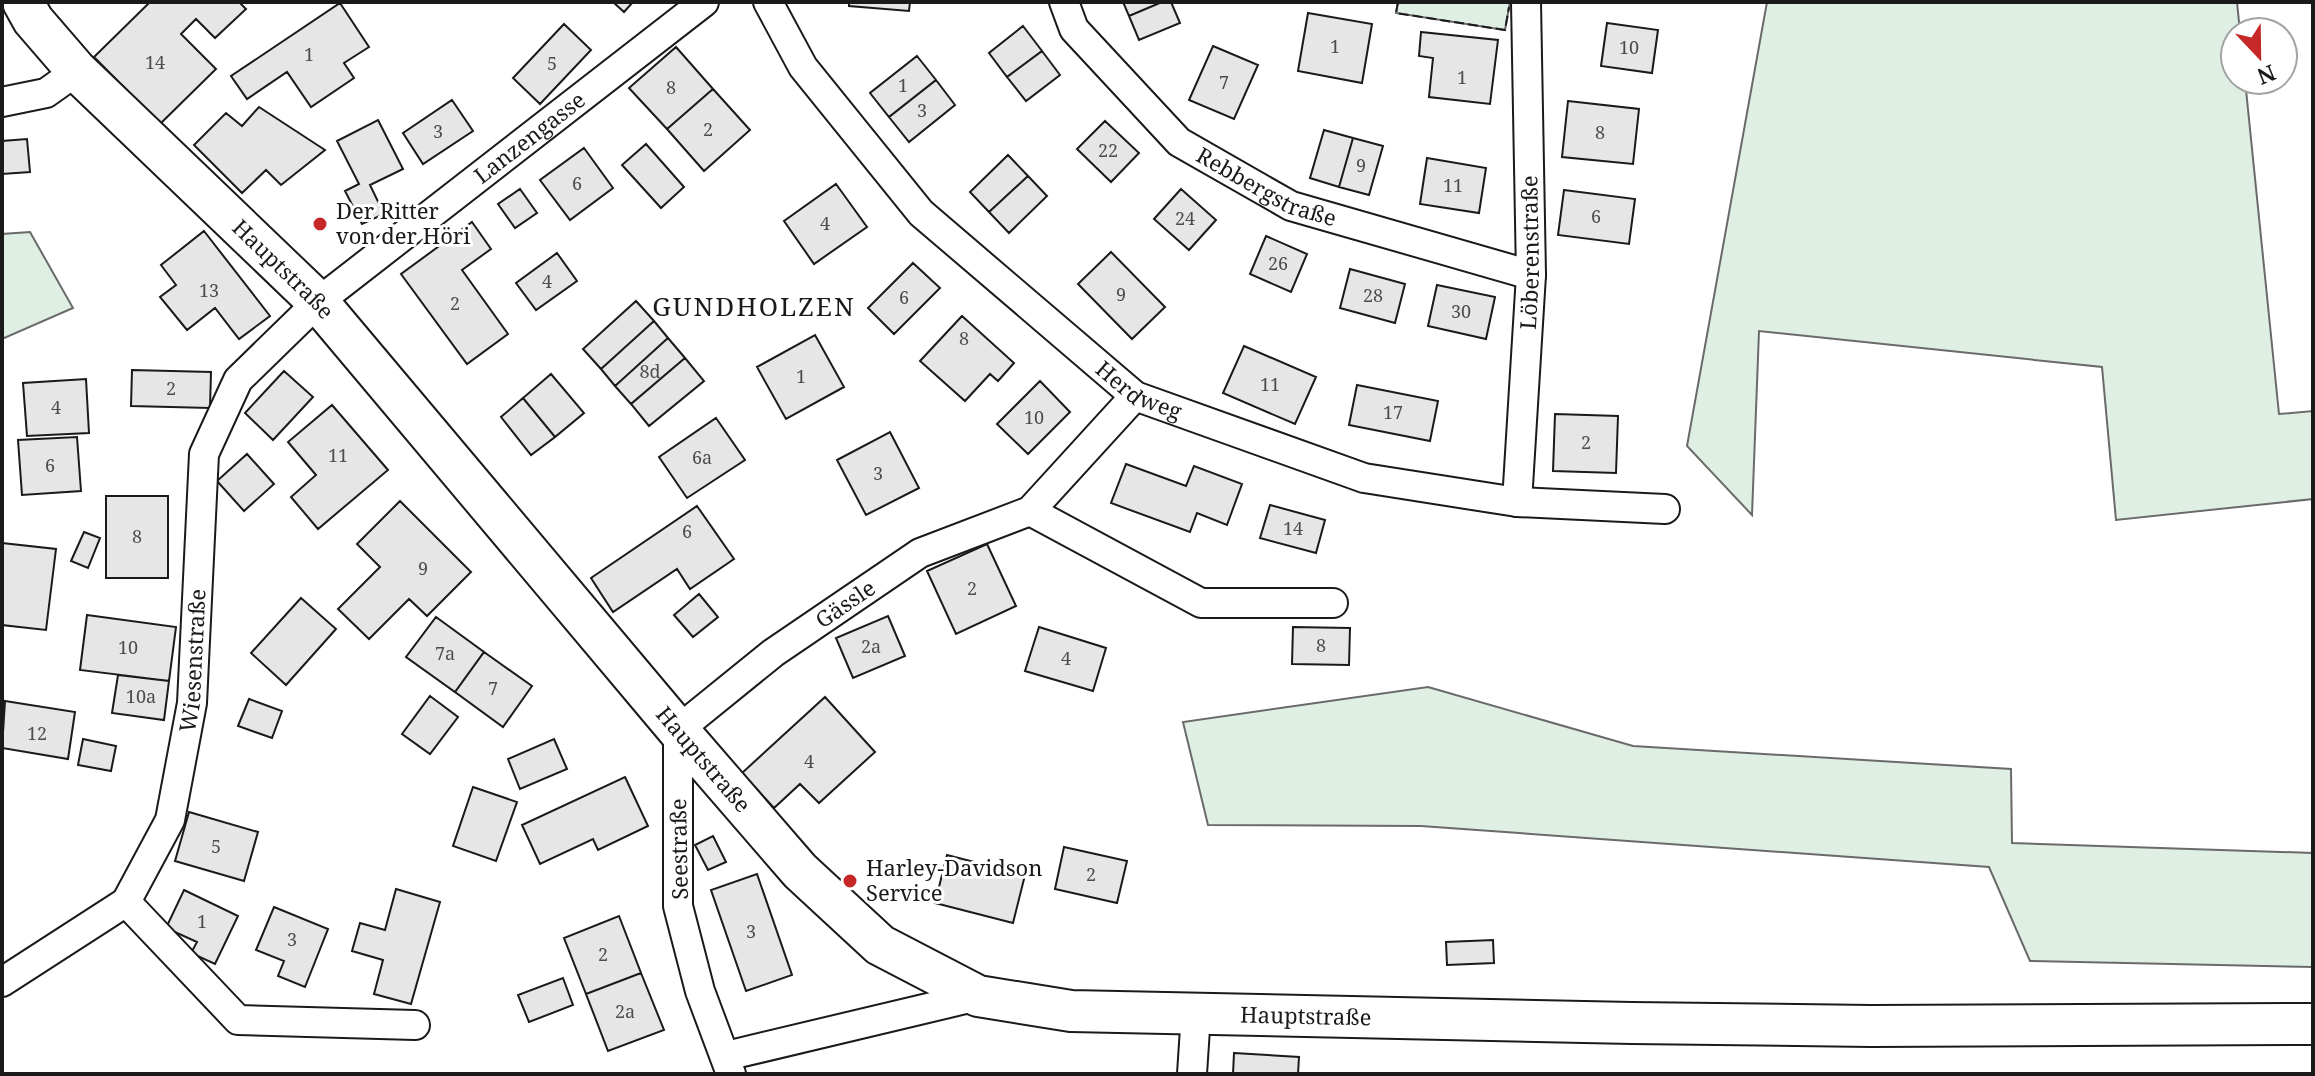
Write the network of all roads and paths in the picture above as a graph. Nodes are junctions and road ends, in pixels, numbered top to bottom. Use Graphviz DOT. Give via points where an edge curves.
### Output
graph roads {
  1 [pos="23,2"];
  2 [pos="704,2"];
  3 [pos="768,2"];
  4 [pos="1064,2"];
  5 [pos="1526,2"];
  6 [pos="77,71"];
  7 [pos="2,102"];
  8 [pos="1531,275"];
  9 [pos="318,302"];
  10 [pos="1135,396"];
  11 [pos="1517,502"];
  12 [pos="1665,509"];
  13 [pos="1030,511"];
  14 [pos="1333,603"];
  15 [pos="678,730"];
  16 [pos="126,902"];
  17 [pos="2,982"];
  18 [pos="978,996"];
  19 [pos="1196,1013"];
  20 [pos="2313,1024"];
  21 [pos="415,1025"];
  22 [pos="728,1065"];
  23 [pos="1192,1074"];
  1 -- 6 [label="main road, Hauptstraße"];
  2 -- 9 [label="street, Lanzengasse"];
  3 -- 10 [label="street, Herdweg" via="803,67 921,213"];
  4 -- 8 [label="street, Rebbergstraße" via="1074,29 1179,142 1291,206"];
  5 -- 8 [label="street, Löberenstraße"];
  6 -- 7 [label="street" via="46,93"];
  6 -- 9 [label="main road, Hauptstraße"];
  8 -- 11 [label="street, Löberenstraße"];
  9 -- 15 [label="main road, Hauptstraße"];
  9 -- 16 [label="street, Wiesenstraße" via="238,380 204,454 192,703 170,820"];
  10 -- 11 [label="street, Herdweg" via="1364,478"];
  10 -- 13 [label="street, Gässle"];
  11 -- 12 [label="street, Herdweg"];
  13 -- 14 [label="street" via="1201,603"];
  13 -- 15 [label="street, Gässle" via="920,553 773,653"];
  15 -- 18 [label="main road, Hauptstraße" via="800,871 880,945"];
  15 -- 22 [label="street, Seestraße" via="678,906 700,991"];
  16 -- 17 [label="street, Wiesenstraße"];
  16 -- 21 [label="street" via="238,1020"];
  18 -- 19 [label="main road, Hauptstraße" via="1071,1011"];
  18 -- 22 [label="street, Seestraße"];
  19 -- 20 [label="main road, Hauptstraße" via="1871,1026"];
  19 -- 23 [label="street"];
}
